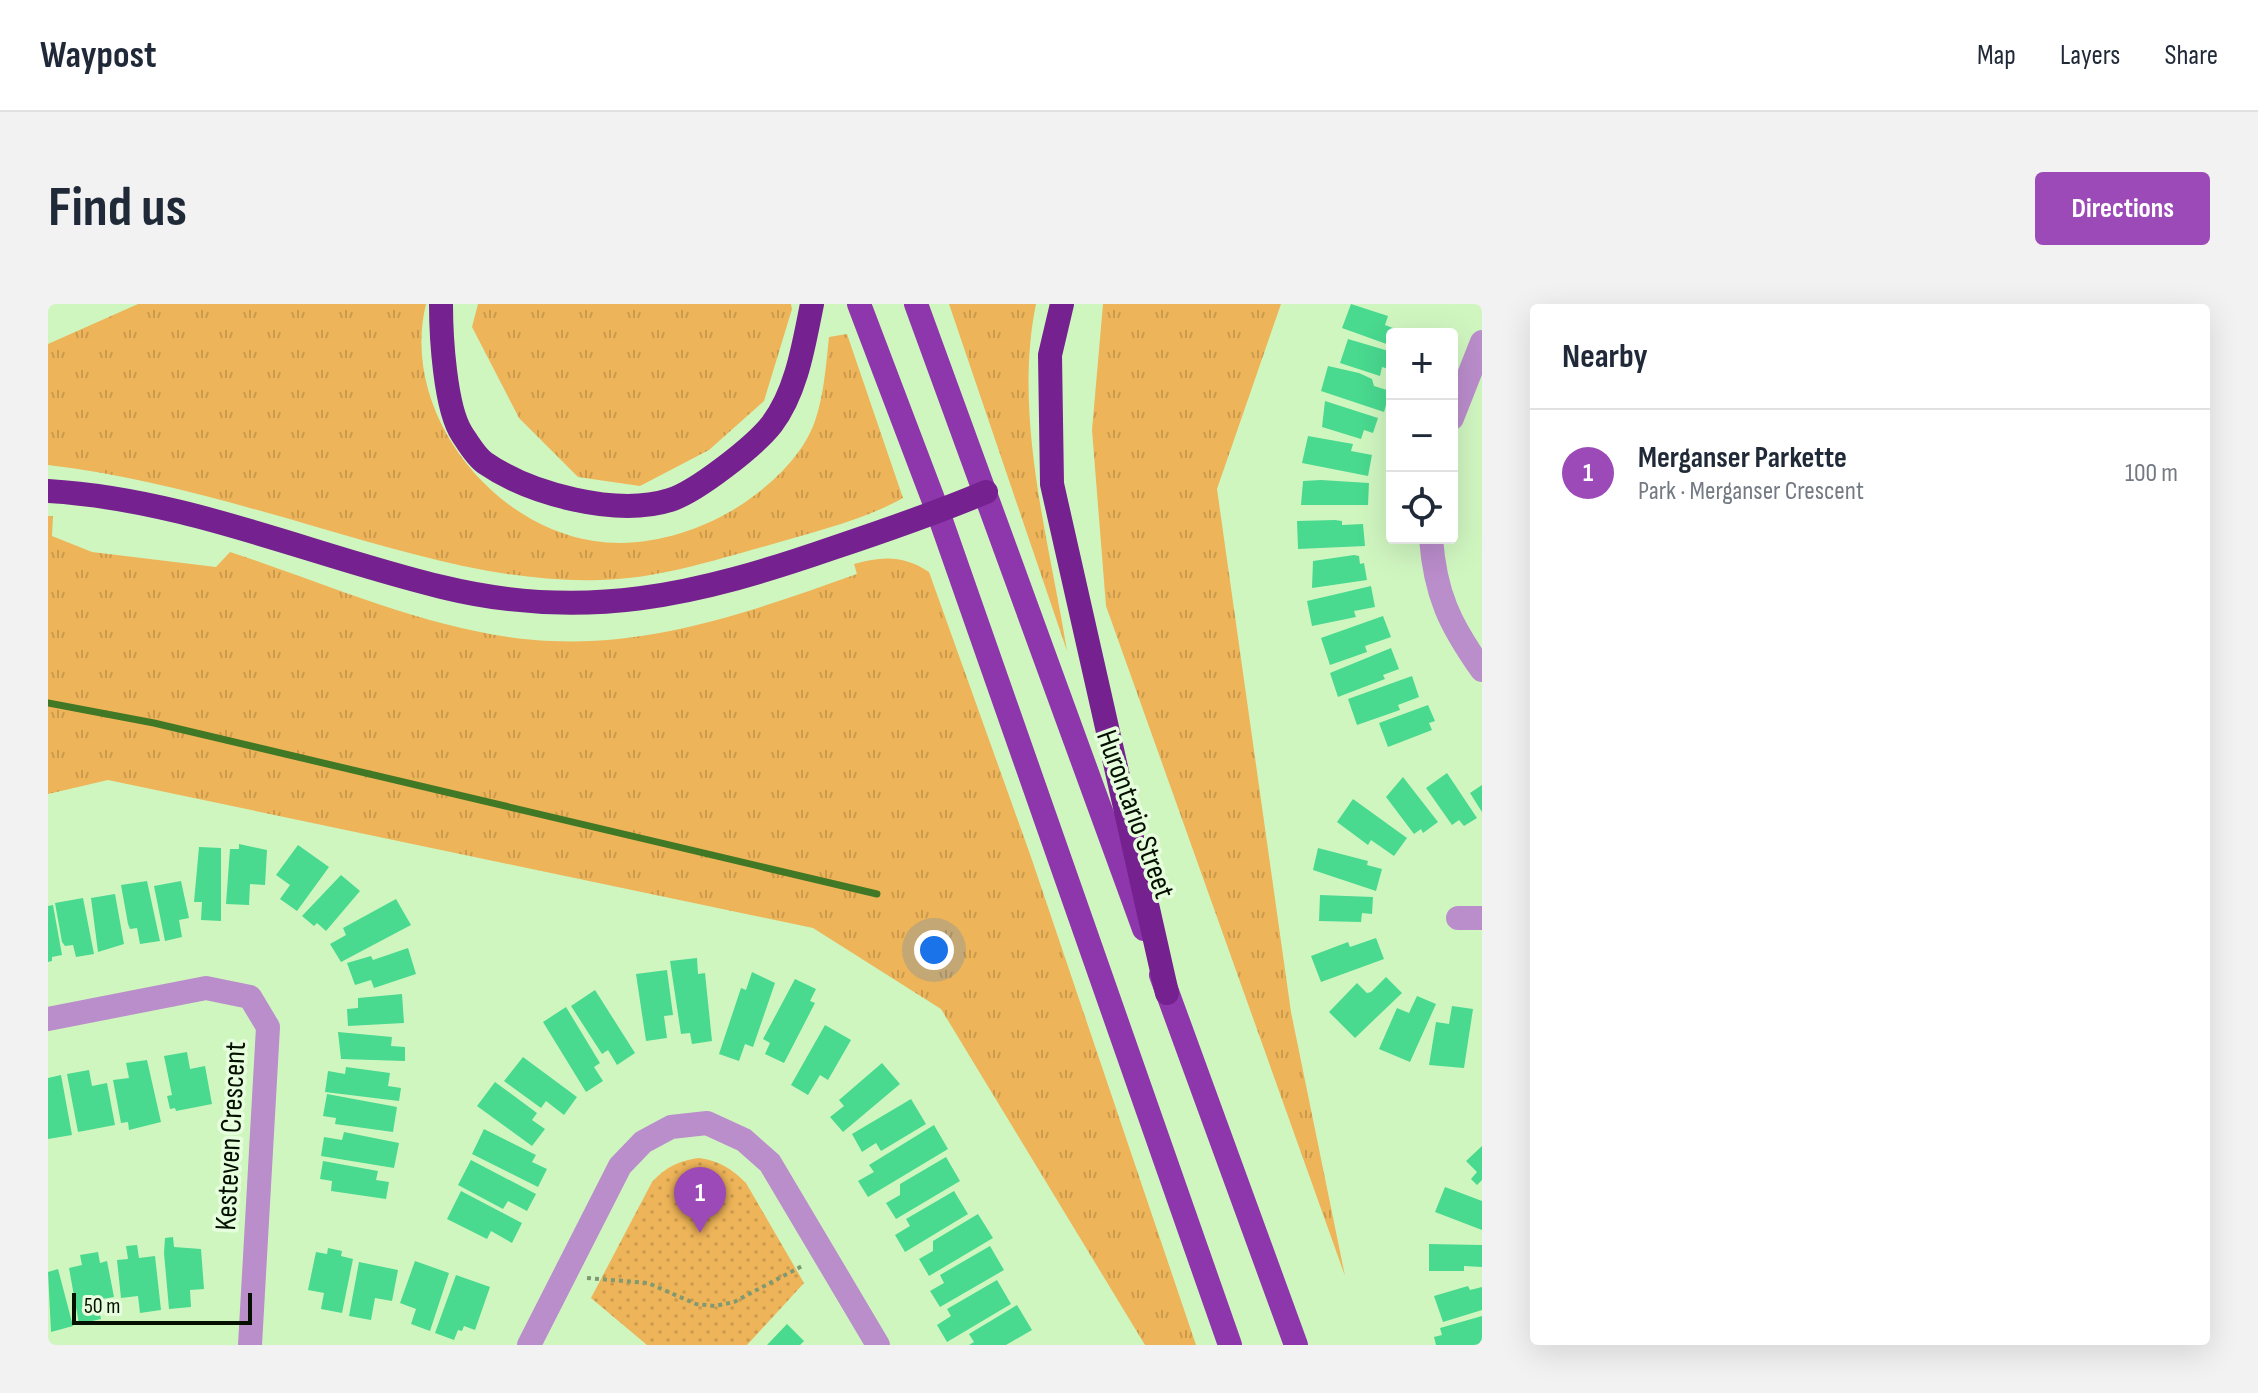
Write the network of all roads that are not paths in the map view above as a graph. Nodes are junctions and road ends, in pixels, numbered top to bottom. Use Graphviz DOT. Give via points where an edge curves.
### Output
graph roads {
  1 [pos="441,304"];
  2 [pos="812,304"];
  3 [pos="859,304"];
  4 [pos="916,304"];
  5 [pos="1062,304"];
  6 [pos="1482,342"];
  7 [pos="1458,403"];
  8 [pos="48,491"];
  9 [pos="986,492"];
  10 [pos="938,512"];
  11 [pos="1432,544"];
  12 [pos="1482,670"];
  13 [pos="1167,993"];
  14 [pos="48,1019"];
  15 [pos="250,1345"];
  16 [pos="529,1345"];
  17 [pos="878,1345"];
  18 [pos="1230,1345"];
  19 [pos="1296,1345"];
  1 -- 2 [label="highway" via="441,350 460,431 482,462 541,491 610,505 671,500 723,468 772,423 800,364"];
  3 -- 10 [label="main road"];
  4 -- 9 [label="main road, Hurontario Street"];
  5 -- 13 [label="highway" via="1050,355 1052,484"];
  6 -- 7 [label="street"];
  8 -- 10 [label="highway" via="187,513 443,587 547,603 601,604 705,589"];
  9 -- 10 [label="highway"];
  9 -- 13 [label="main road, Hurontario Street"];
  10 -- 18 [label="main road"];
  11 -- 12 [label="street" via="1434,574 1451,626"];
  13 -- 19 [label="main road, Hurontario Street"];
  14 -- 15 [label="street, Kesteven Crescent" via="206,988 250,997 268,1027"];
  16 -- 17 [label="street" via="620,1166 643,1142 671,1127 707,1123 744,1140 770,1163"];
}
